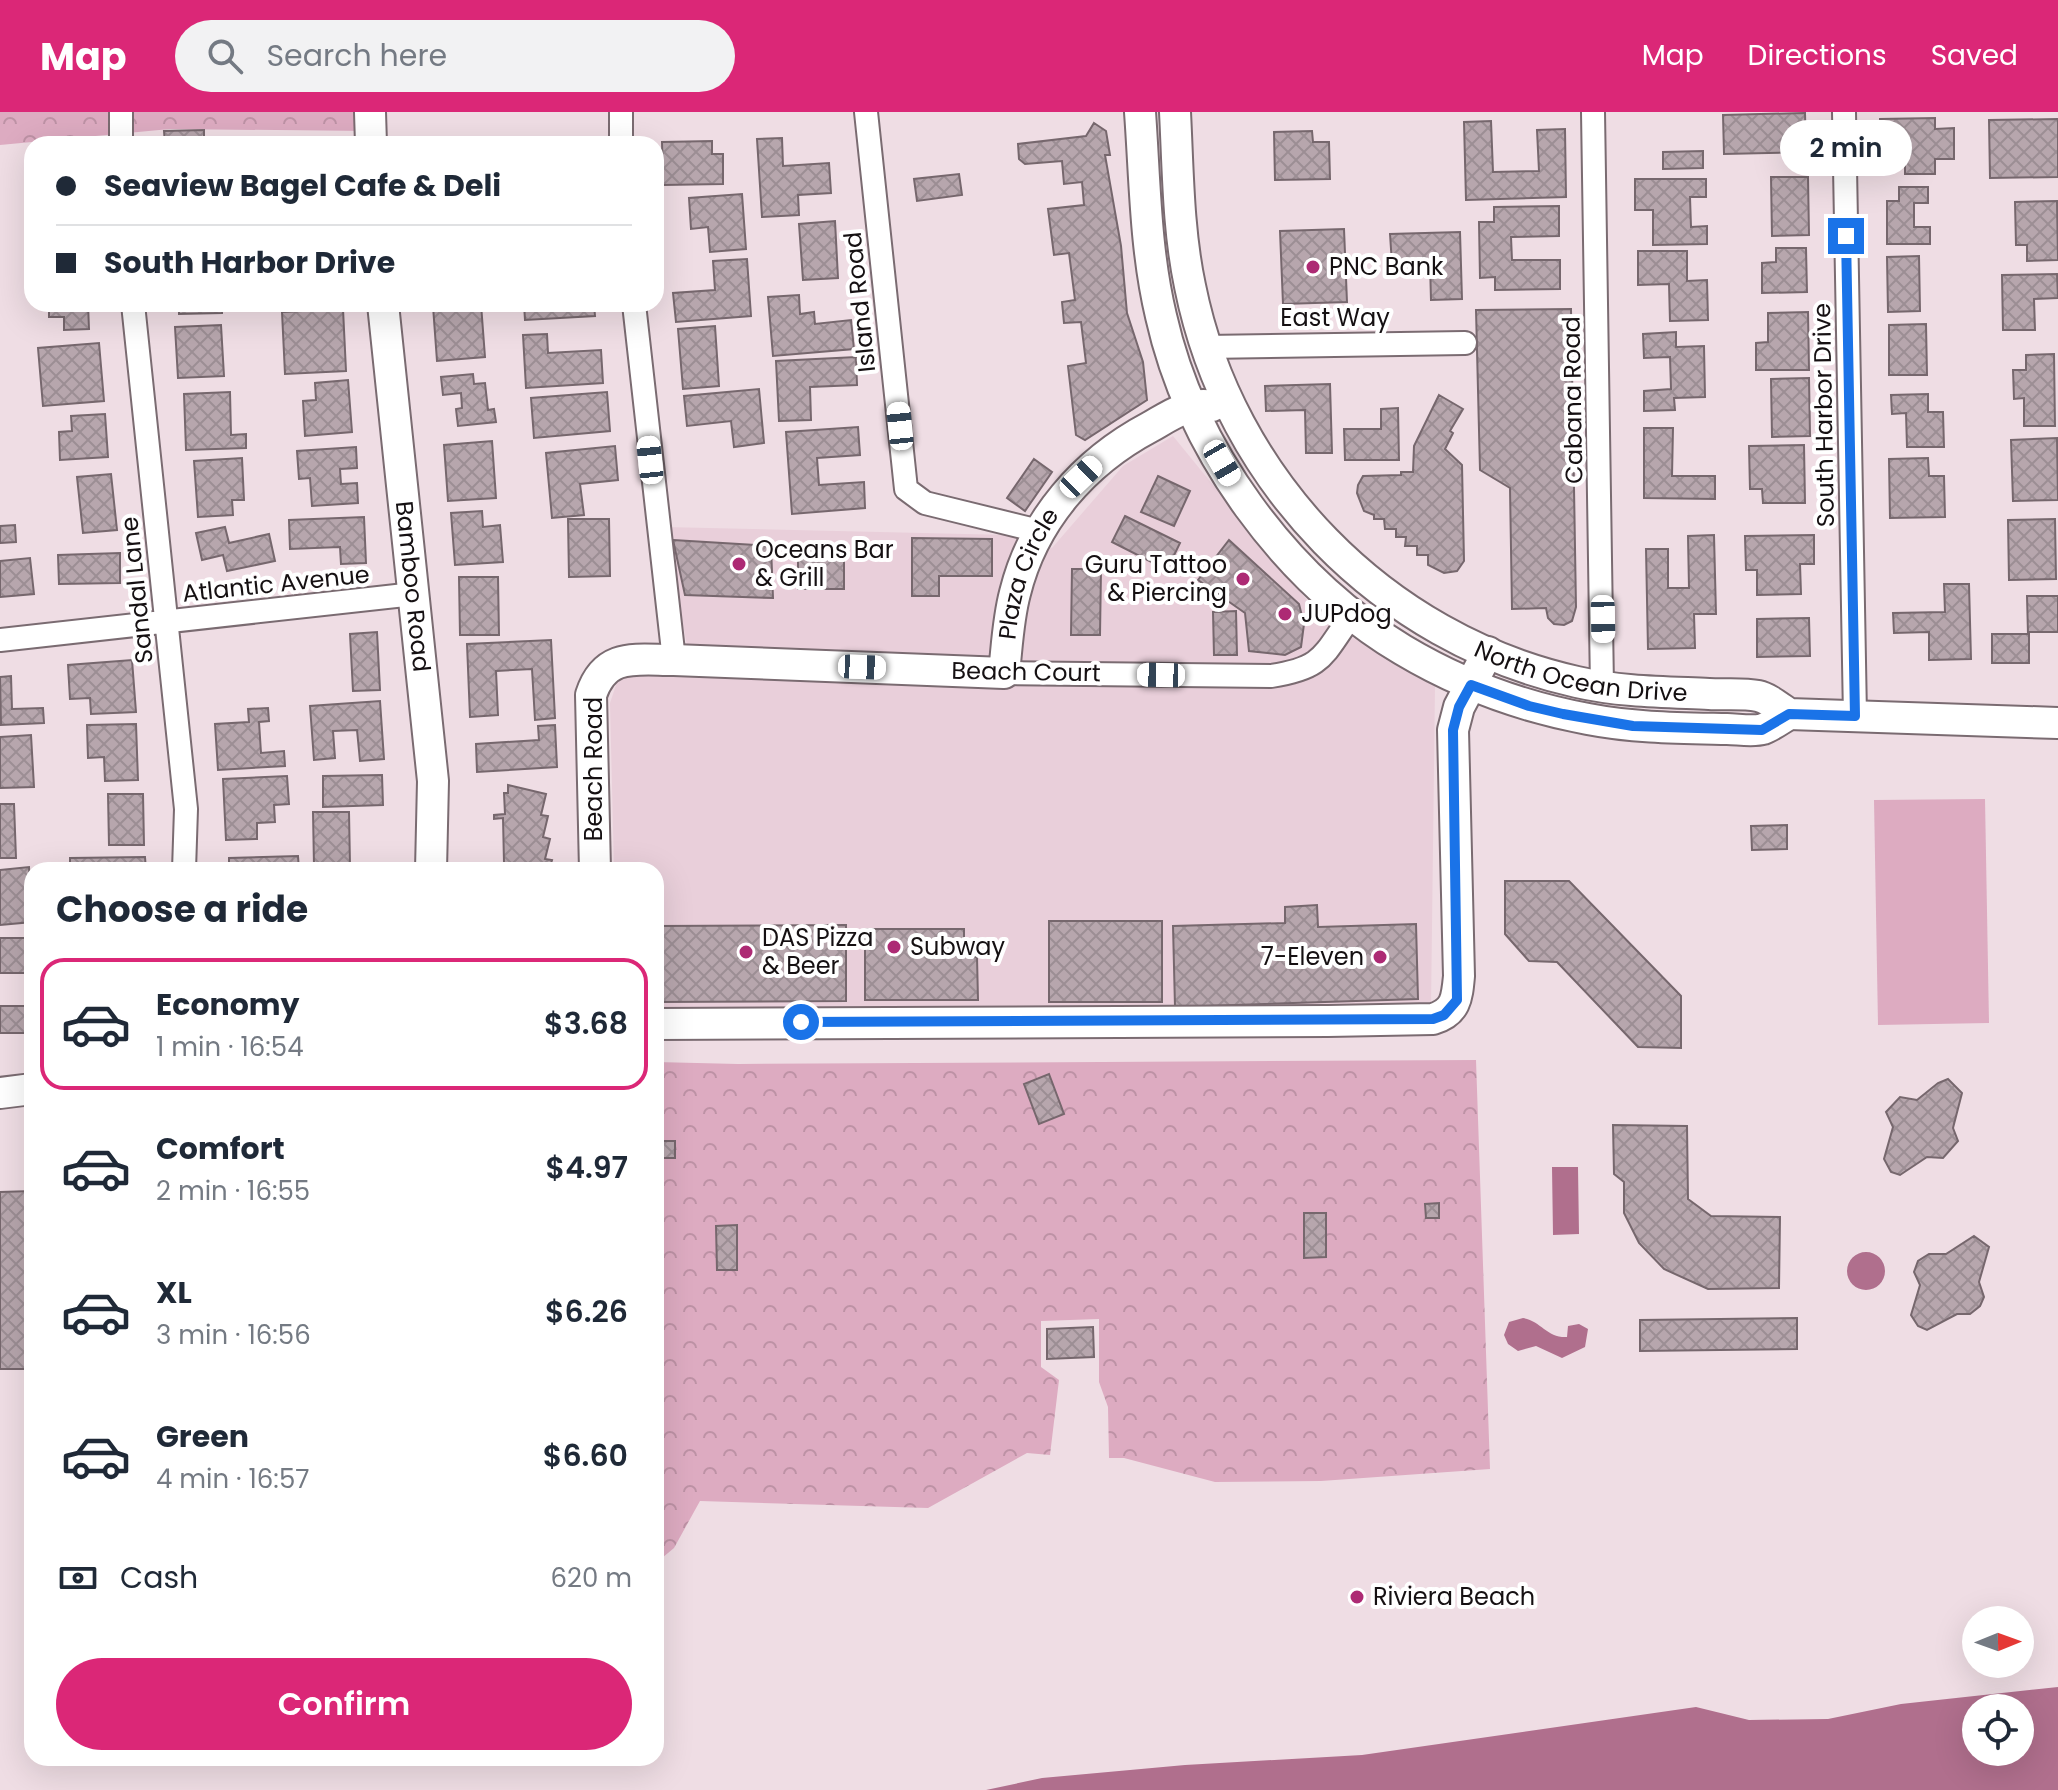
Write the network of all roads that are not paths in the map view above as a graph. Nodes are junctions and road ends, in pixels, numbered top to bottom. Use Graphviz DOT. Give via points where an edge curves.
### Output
graph roads {
  1 [pos="121,112"];
  2 [pos="370,112"];
  3 [pos="621,112"];
  4 [pos="866,112"];
  5 [pos="1140,112"];
  6 [pos="1175,112"];
  7 [pos="1593,112"];
  8 [pos="1844,112"];
  9 [pos="121,136"];
  10 [pos="371,136"];
  11 [pos="621,136"];
  12 [pos="134,312"];
  13 [pos="384,312"];
  14 [pos="635,312"];
  15 [pos="1161,318"];
  16 [pos="1465,343"];
  17 [pos="1206,347"];
  18 [pos="1192,406"];
  19 [pos="1250,444"];
  20 [pos="1039,531"];
  21 [pos="414,594"];
  22 [pos="1352,615"];
  23 [pos="166,622"];
  24 [pos="0,640"];
  25 [pos="1488,652"];
  26 [pos="674,660"];
  27 [pos="1004,673"];
  28 [pos="1471,685"];
  29 [pos="1602,687"];
  30 [pos="1789,714"];
  31 [pos="1855,716"];
  32 [pos="2058,723"];
  33 [pos="184,862"];
  34 [pos="431,862"];
  35 [pos="595,862"];
  36 [pos="664,1024"];
  37 [pos="24,1090"];
  38 [pos="0,1093"];
  1 -- 9 [label="street"];
  2 -- 10 [label="street"];
  3 -- 11 [label="street"];
  4 -- 20 [label="street, Island Road" via="906,489 925,503"];
  5 -- 15 [label="street, North Ocean Drive" via="1149,241"];
  6 -- 17 [label="street" via="1187,271"];
  7 -- 29 [label="street, Cabana Road"];
  8 -- 31 [label="street, South Harbor Drive"];
  12 -- 23 [label="street, Sandal Lane"];
  13 -- 21 [label="street, Bamboo Road"];
  14 -- 26 [label="street"];
  15 -- 17 [label="street" via="1185,341"];
  15 -- 18 [label="street, North Ocean Drive"];
  16 -- 17 [label="street, East Way"];
  17 -- 19 [label="street"];
  18 -- 19 [label="street" via="1216,409"];
  18 -- 20 [label="street, Plaza Circle" via="1097,461"];
  18 -- 22 [label="street, North Ocean Drive" via="1252,509 1298,564"];
  19 -- 25 [label="street, North Ocean Drive" via="1308,524 1349,566 1444,632"];
  20 -- 27 [label="street, Plaza Circle" via="1014,594"];
  21 -- 23 [label="street, Atlantic Avenue"];
  21 -- 34 [label="street, Bamboo Road" via="433,781"];
  22 -- 27 [label="street, Beach Court" via="1323,659 1296,672"];
  22 -- 28 [label="street, North Ocean Drive" via="1403,650"];
  23 -- 24 [label="street, Atlantic Avenue"];
  23 -- 33 [label="street, Sandal Lane" via="186,809"];
  25 -- 28 [label="street"];
  25 -- 29 [label="street, North Ocean Drive" via="1546,674"];
  26 -- 27 [label="street, Beach Court"];
  26 -- 35 [label="street, Beach Road" via="618,661 594,686"];
  28 -- 30 [label="street, North Ocean Drive" via="1529,706 1633,726 1762,730"];
  28 -- 36 [label="street" via="1453,730 1457,1000 1444,1015"];
  29 -- 30 [label="street, North Ocean Drive" via="1760,696"];
  30 -- 31 [label="street, North Ocean Drive"];
  31 -- 32 [label="street, North Ocean Drive"];
  37 -- 38 [label="street"];
}
